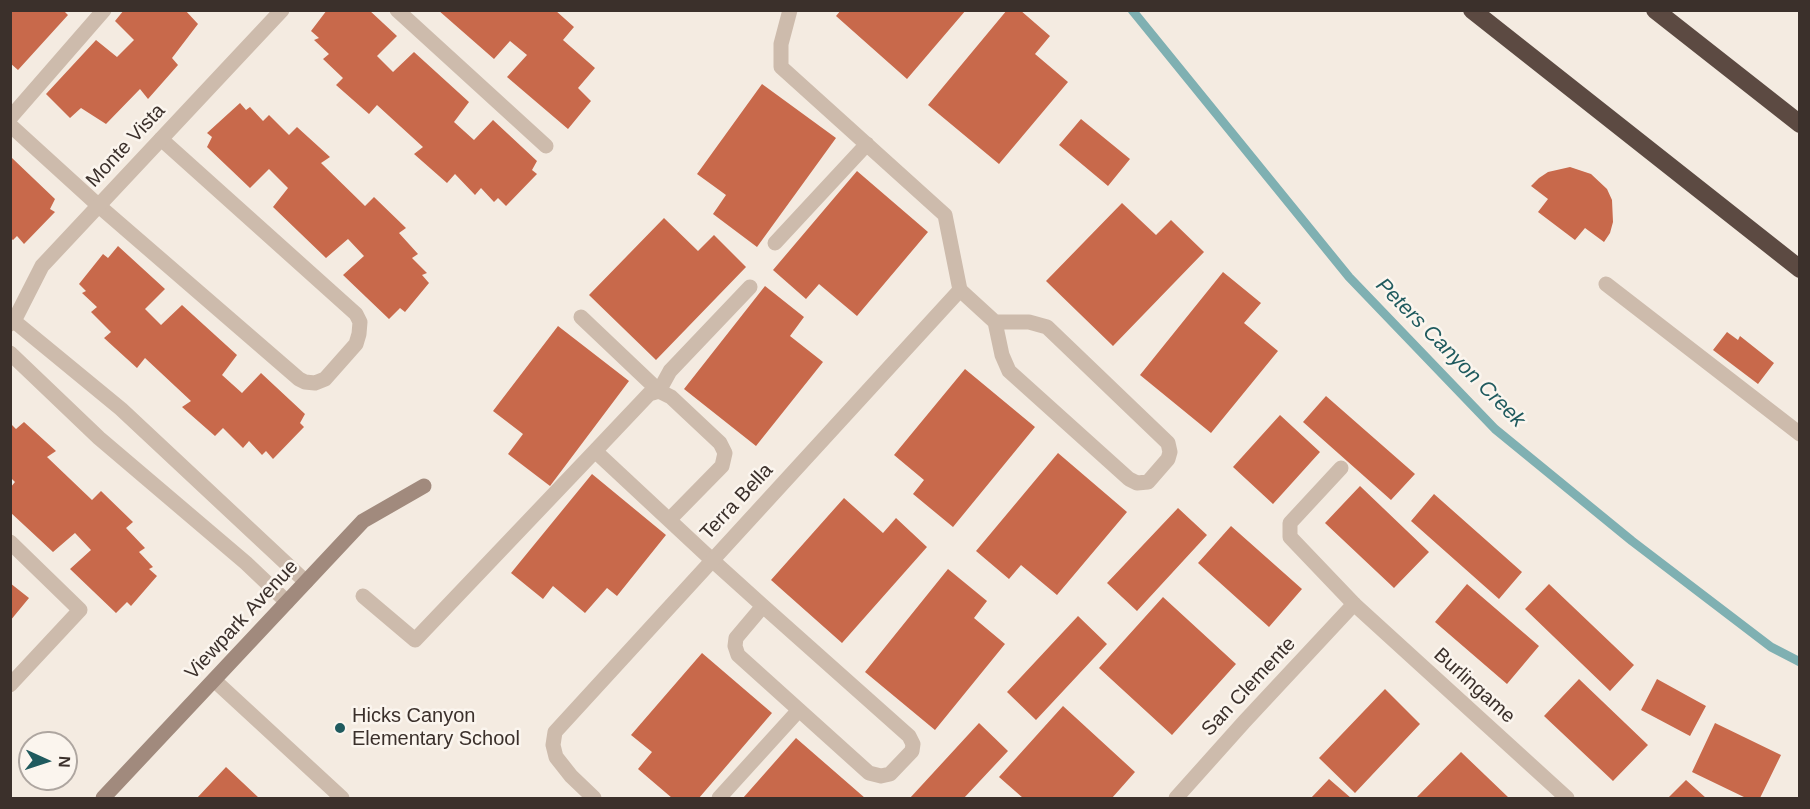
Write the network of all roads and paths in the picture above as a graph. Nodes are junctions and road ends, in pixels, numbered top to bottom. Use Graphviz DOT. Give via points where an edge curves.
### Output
graph roads {
  1 [pos="104,10"];
  2 [pos="282,10"];
  3 [pos="397,10"];
  4 [pos="790,10"];
  5 [pos="1472,10"];
  6 [pos="1655,10"];
  7 [pos="10,118"];
  8 [pos="1800,124"];
  9 [pos="10,125"];
  10 [pos="161,139"];
  11 [pos="867,144"];
  12 [pos="546,146"];
  13 [pos="99,206"];
  14 [pos="776,243"];
  15 [pos="1800,269"];
  16 [pos="1606,284"];
  17 [pos="750,287"];
  18 [pos="960,290"];
  19 [pos="582,317"];
  20 [pos="12,322"];
  21 [pos="995,322"];
  22 [pos="10,353"];
  23 [pos="659,391"];
  24 [pos="1800,434"];
  25 [pos="595,452"];
  26 [pos="1341,468"];
  27 [pos="424,486"];
  28 [pos="669,520"];
  29 [pos="10,542"];
  30 [pos="712,560"];
  31 [pos="306,582"];
  32 [pos="363,596"];
  33 [pos="287,602"];
  34 [pos="1354,604"];
  35 [pos="763,606"];
  36 [pos="214,680"];
  37 [pos="10,685"];
  38 [pos="800,710"];
  39 [pos="103,798"];
  40 [pos="342,798"];
  41 [pos="594,798"];
  42 [pos="719,798"];
  43 [pos="1176,798"];
  44 [pos="1567,798"];
  1 -- 7 [label="street"];
  2 -- 10 [label="street, Monte Vista"];
  3 -- 12 [label="street"];
  4 -- 11 [label="street" via="781,44 781,67"];
  5 -- 15 [label="highway"];
  6 -- 8 [label="highway"];
  9 -- 13 [label="street"];
  10 -- 13 [label="street, Monte Vista"];
  10 -- 13 [label="street" via="356,314 360,322 356,344 325,379 315,383 299,379"];
  11 -- 14 [label="street"];
  11 -- 18 [label="street" via="945,215"];
  13 -- 20 [label="street, Monte Vista" via="42,266"];
  16 -- 24 [label="street"];
  17 -- 23 [label="street" via="670,371"];
  18 -- 21 [label="street"];
  18 -- 30 [label="street, Terra Bella"];
  19 -- 23 [label="street"];
  20 -- 31 [label="street, Monte Vista" via="121,409"];
  21 -- 21 [label="street" via="1029,322 1047,327 1168,443 1168,459 1148,482 1129,479 1009,371"];
  22 -- 33 [label="street" via="99,438"];
  23 -- 25 [label="street" via="649,394"];
  23 -- 28 [label="street" via="671,397 720,443 725,453 722,466"];
  25 -- 28 [label="street"];
  25 -- 32 [label="street" via="415,640"];
  26 -- 34 [label="street, Burlingame" via="1290,523 1290,537"];
  27 -- 31 [label="street, Viewpark Avenue" via="363,521"];
  28 -- 30 [label="street"];
  29 -- 37 [label="street" via="80,610"];
  30 -- 35 [label="street"];
  30 -- 41 [label="street, Terra Bella" via="555,732 556,757"];
  31 -- 33 [label="street, Viewpark Avenue"];
  33 -- 36 [label="street, Viewpark Avenue"];
  34 -- 43 [label="street, San Clemente"];
  34 -- 44 [label="street, Burlingame"];
  35 -- 38 [label="street" via="736,638 738,655"];
  35 -- 38 [label="street" via="909,736 912,752 890,774 869,773"];
  36 -- 39 [label="street, Viewpark Avenue"];
  36 -- 40 [label="street"];
  38 -- 42 [label="street"];
}
